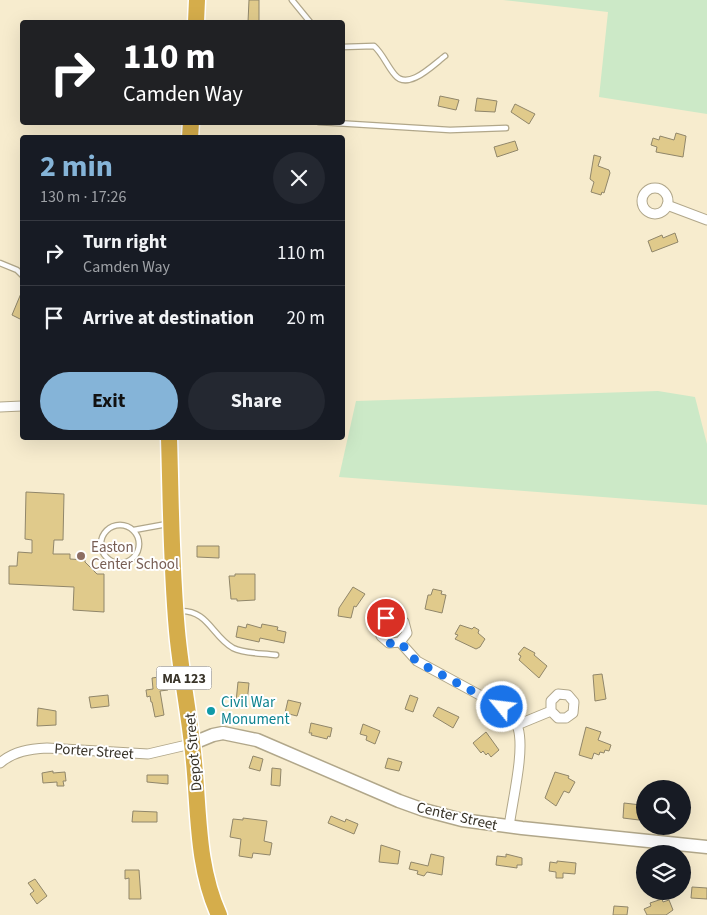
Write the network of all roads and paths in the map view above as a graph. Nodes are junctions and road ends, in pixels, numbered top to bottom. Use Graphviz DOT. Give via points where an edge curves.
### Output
graph roads {
  1 [pos="197,0"];
  2 [pos="292,0"];
  3 [pos="196,20"];
  4 [pos="308,20"];
  5 [pos="345,47"];
  6 [pos="445,56"];
  7 [pos="345,124"];
  8 [pos="506,128"];
  9 [pos="667,205"];
  10 [pos="707,220"];
  11 [pos="0,263"];
  12 [pos="20,272"];
  13 [pos="0,406"];
  14 [pos="20,406"];
  15 [pos="169,440"];
  16 [pos="171,523"];
  17 [pos="134,530"];
  18 [pos="176,612"];
  19 [pos="400,642"];
  20 [pos="276,655"];
  21 [pos="551,711"];
  22 [pos="517,725"];
  23 [pos="191,744"];
  24 [pos="0,763"];
  25 [pos="508,827"];
  26 [pos="707,847"];
  27 [pos="219,915"];
  1 -- 3 [label="highway"];
  2 -- 4 [label="lane"];
  5 -- 6 [label="lane" via="374,46 396,77 403,80 414,80"];
  7 -- 8 [label="lane" via="450,130"];
  9 -- 10 [label="street"];
  11 -- 12 [label="lane"];
  13 -- 14 [label="street"];
  15 -- 16 [label="highway, Depot Street / MA 123"];
  16 -- 17 [label="lane"];
  16 -- 18 [label="highway, Depot Street / MA 123"];
  17 -- 17 [label="lane" via="123,524 110,527 101,543 104,555 115,562 133,559 140,542"];
  18 -- 20 [label="lane" via="190,611 200,615 235,649"];
  18 -- 23 [label="highway, Depot Street / MA 123"];
  19 -- 22 [label="street" via="416,661 504,709"];
  21 -- 22 [label="street"];
  22 -- 25 [label="street" via="520,748"];
  23 -- 24 [label="street, Porter Street" via="148,754 33,749 15,753"];
  23 -- 25 [label="main road, Center Street" via="213,735 247,737 424,810"];
  23 -- 27 [label="highway, Depot Street / MA 123" via="202,858"];
  25 -- 26 [label="main road, Center Street"];
}
